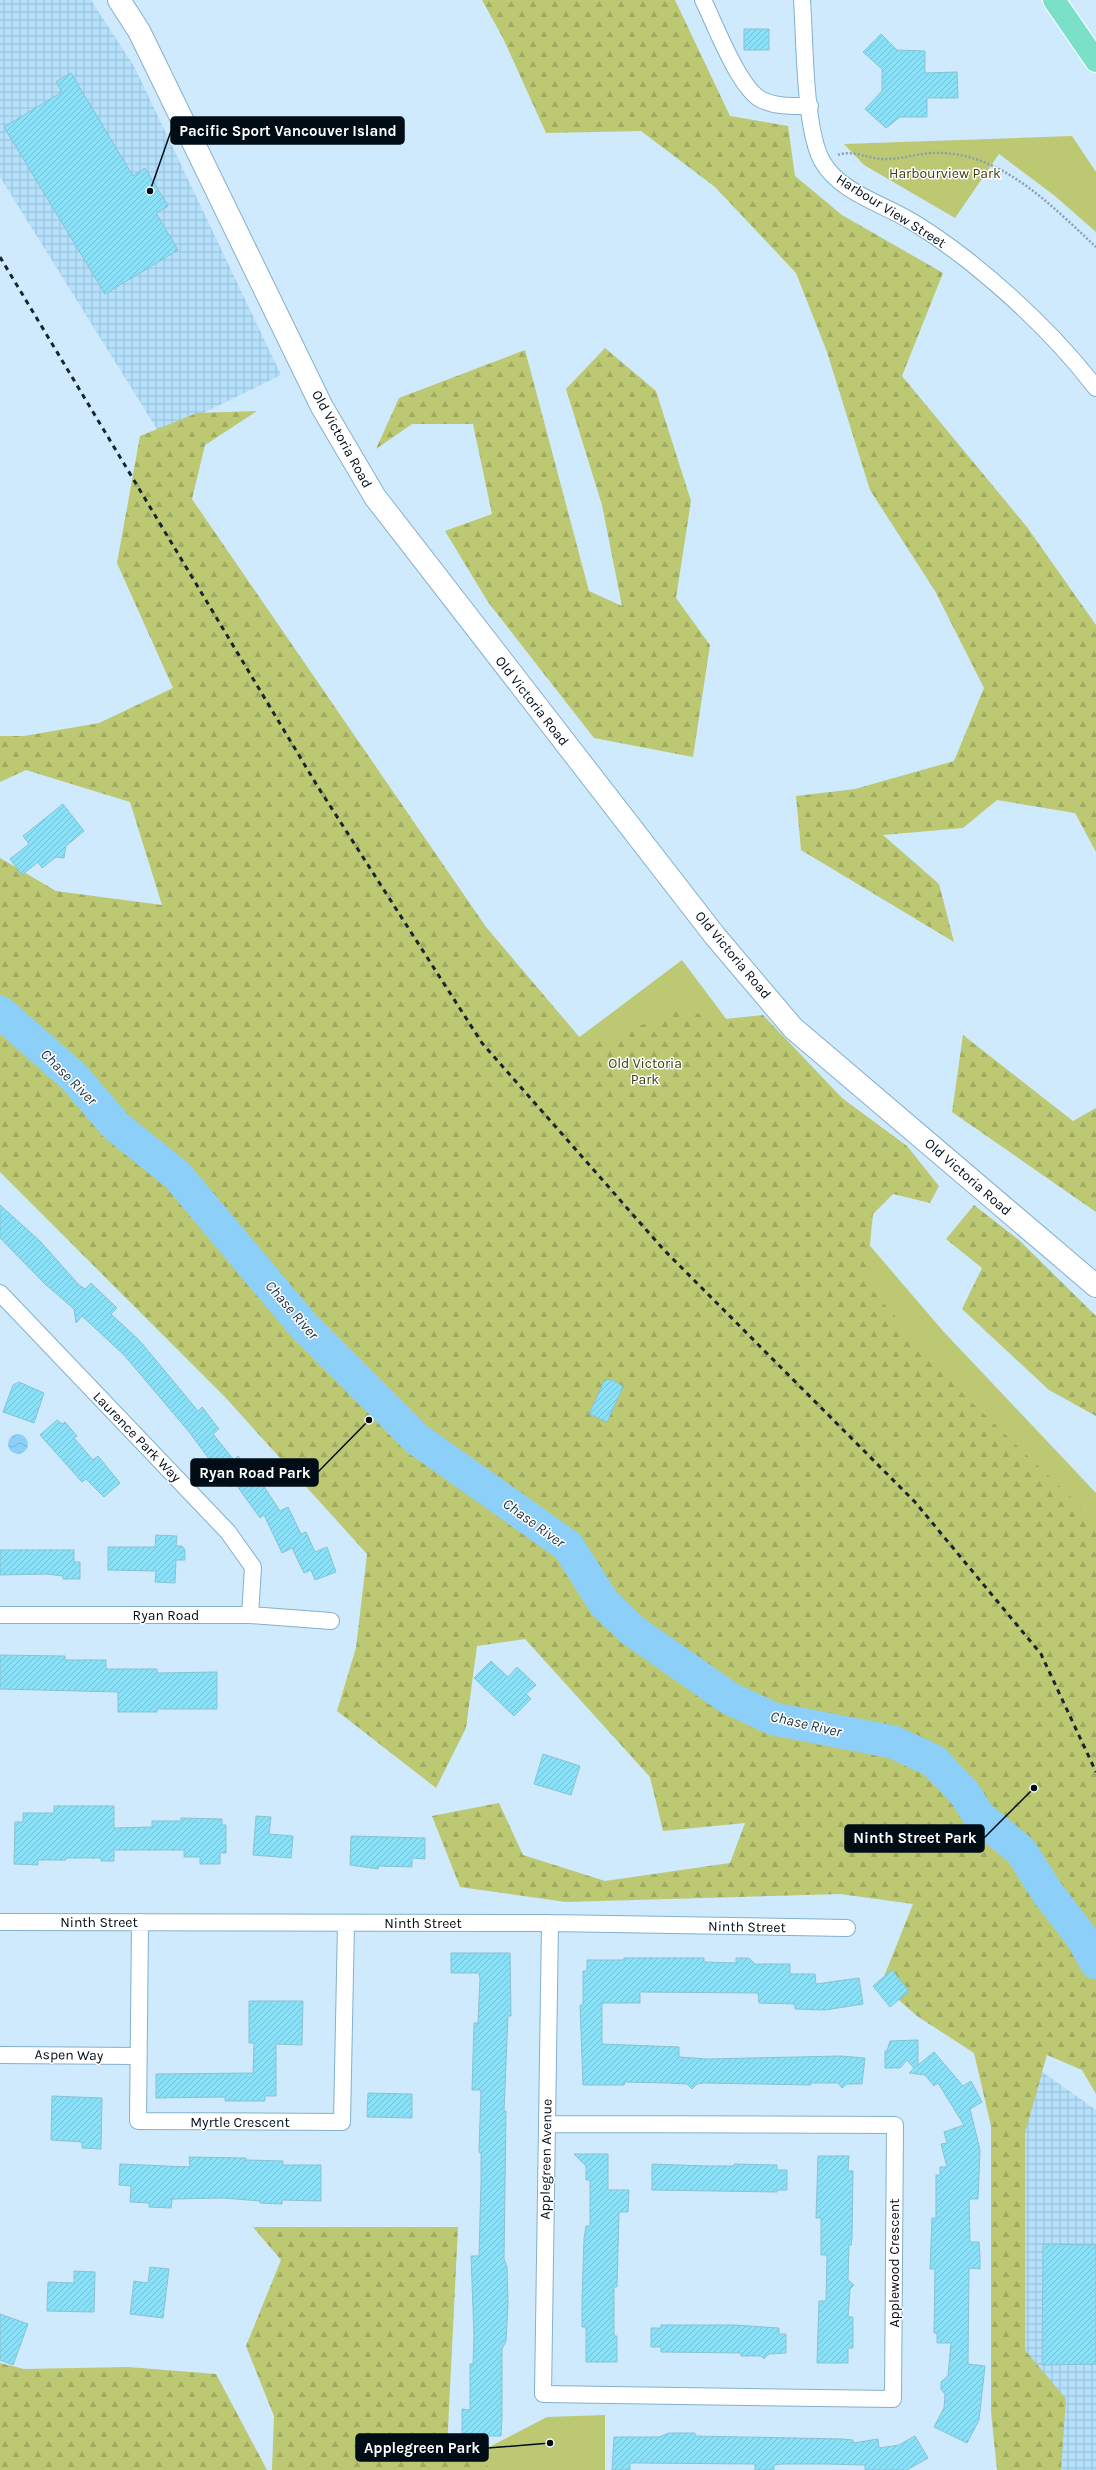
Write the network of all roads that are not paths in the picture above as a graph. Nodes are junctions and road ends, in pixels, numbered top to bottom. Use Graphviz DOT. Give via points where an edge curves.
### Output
graph roads {
  1 [pos="120,0"];
  2 [pos="703,0"];
  3 [pos="802,0"];
  4 [pos="1054,0"];
  5 [pos="1096,60"];
  6 [pos="810,106"];
  7 [pos="1096,388"];
  8 [pos="1096,1286"];
  9 [pos="0,1293"];
  10 [pos="0,1615"];
  11 [pos="250,1615"];
  12 [pos="331,1621"];
  13 [pos="0,1922"];
  14 [pos="140,1922"];
  15 [pos="346,1923"];
  16 [pos="550,1923"];
  17 [pos="847,1928"];
  18 [pos="0,2055"];
  19 [pos="138,2056"];
  20 [pos="547,2124"];
  21 [pos="543,2394"];
  1 -- 8 [label="street, Old Victoria Road" via="139,31 322,407 375,497 715,936 793,1028"];
  2 -- 6 [label="street" via="743,82 760,99 781,106"];
  3 -- 6 [label="street, Harbour View Street"];
  4 -- 5 [label="highway"];
  6 -- 7 [label="street, Harbour View Street" via="814,136 822,161 835,177 853,190 912,221 966,259 1027,312"];
  9 -- 11 [label="street, Laurence Park Way" via="228,1532 253,1567"];
  10 -- 11 [label="street, Ryan Road"];
  11 -- 12 [label="street, Ryan Road"];
  13 -- 14 [label="street, Ninth Street"];
  14 -- 15 [label="street, Ninth Street"];
  14 -- 19 [label="street, Myrtle Crescent"];
  15 -- 16 [label="street, Ninth Street"];
  15 -- 19 [label="street, Myrtle Crescent" via="342,2122 138,2122"];
  16 -- 17 [label="street, Ninth Street"];
  16 -- 20 [label="street, Applegreen Avenue"];
  18 -- 19 [label="street, Aspen Way"];
  20 -- 21 [label="street, Applegreen Avenue"];
  20 -- 21 [label="street, Applewood Crescent" via="895,2126 893,2399"];
}
